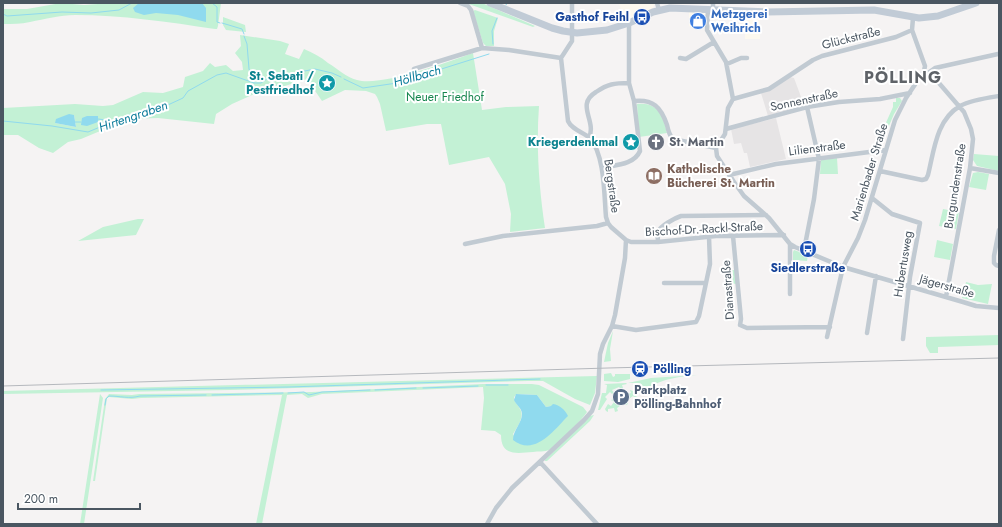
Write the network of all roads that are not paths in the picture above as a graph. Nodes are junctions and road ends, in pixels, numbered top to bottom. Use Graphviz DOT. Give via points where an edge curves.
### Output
graph roads {
  1 [pos="460,3"];
  2 [pos="490,3"];
  3 [pos="572,3"];
  4 [pos="976,3"];
  5 [pos="658,6"];
  6 [pos="875,7"];
  7 [pos="711,8"];
  8 [pos="913,18"];
  9 [pos="629,23"];
  10 [pos="912,30"];
  11 [pos="572,33"];
  12 [pos="714,42"];
  13 [pos="482,48"];
  14 [pos="998,54"];
  15 [pos="561,58"];
  16 [pos="680,58"];
  17 [pos="747,58"];
  18 [pos="727,64"];
  19 [pos="414,69"];
  20 [pos="926,72"];
  21 [pos="629,84"];
  22 [pos="910,93"];
  23 [pos="999,96"];
  24 [pos="733,99"];
  25 [pos="634,101"];
  26 [pos="960,106"];
  27 [pos="807,107"];
  28 [pos="726,129"];
  29 [pos="589,138"];
  30 [pos="716,148"];
  31 [pos="885,150"];
  32 [pos="819,159"];
  33 [pos="602,168"];
  34 [pos="970,168"];
  35 [pos="880,171"];
  36 [pos="999,173"];
  37 [pos="729,175"];
  38 [pos="872,198"];
  39 [pos="766,215"];
  40 [pos="608,223"];
  41 [pos="999,230"];
  42 [pos="784,235"];
  43 [pos="734,236"];
  44 [pos="709,237"];
  45 [pos="626,240"];
  46 [pos="658,242"];
  47 [pos="465,244"];
  48 [pos="790,244"];
  49 [pos="804,250"];
  50 [pos="999,266"];
  51 [pos="844,267"];
  52 [pos="876,276"];
  53 [pos="664,283"];
  54 [pos="705,283"];
  55 [pos="909,286"];
  56 [pos="790,294"];
  57 [pos="946,297"];
  58 [pos="999,308"];
  59 [pos="612,326"];
  60 [pos="830,327"];
  61 [pos="867,333"];
  62 [pos="827,337"];
  63 [pos="903,339"];
  64 [pos="540,462"];
  65 [pos="486,524"];
  66 [pos="597,524"];
  1 -- 13 [label="street" via="471,10"];
  2 -- 11 [label="street" via="552,28"];
  3 -- 11 [label="street"];
  4 -- 8 [label="street" via="936,17"];
  5 -- 7 [label="street"];
  5 -- 9 [label="street"];
  6 -- 7 [label="street" via="767,12"];
  6 -- 8 [label="street"];
  7 -- 12 [label="street" via="707,30"];
  8 -- 10 [label="street"];
  9 -- 11 [label="street" via="601,31"];
  9 -- 21 [label="street"];
  10 -- 20 [label="street"];
  10 -- 24 [label="street, Glückstraße" via="896,37 822,56 769,88"];
  11 -- 15 [label="street" via="572,43"];
  12 -- 16 [label="street" via="688,58"];
  12 -- 18 [label="street"];
  13 -- 15 [label="street"];
  13 -- 19 [label="street"];
  14 -- 20 [label="street"];
  15 -- 29 [label="street" via="568,121 572,127"];
  17 -- 18 [label="street"];
  18 -- 24 [label="street"];
  20 -- 22 [label="street, Marienbader Straße"];
  20 -- 26 [label="street, Burgundenstraße"];
  21 -- 25 [label="street"];
  21 -- 29 [label="street" via="606,85 587,98 591,128"];
  22 -- 27 [label="street, Sonnenstraße"];
  22 -- 31 [label="street, Marienbader Straße" via="897,114"];
  23 -- 26 [label="street"];
  24 -- 28 [label="street" via="728,108"];
  25 -- 30 [label="street" via="657,105 673,139"];
  25 -- 33 [label="street" via="639,153 630,162"];
  26 -- 34 [label="street, Burgundenstraße" via="971,129 973,148"];
  26 -- 35 [label="street" via="942,124 926,179"];
  27 -- 28 [label="street, Sonnenstraße"];
  27 -- 32 [label="street"];
  28 -- 30 [label="street" via="723,139"];
  29 -- 33 [label="street, Bergstraße"];
  30 -- 37 [label="street" via="717,156"];
  31 -- 32 [label="street, Lilienstraße"];
  31 -- 35 [label="street, Marienbader Straße"];
  32 -- 37 [label="street, Lilienstraße" via="776,164"];
  32 -- 49 [label="street"];
  33 -- 40 [label="street, Bergstraße"];
  34 -- 36 [label="street"];
  34 -- 57 [label="street, Burgundenstraße"];
  35 -- 38 [label="street, Marienbader Straße"];
  37 -- 39 [label="street" via="744,196"];
  38 -- 51 [label="street, Marienbader Straße" via="862,230"];
  38 -- 55 [label="street, Hubertusweg" via="892,214 920,223"];
  39 -- 42 [label="street"];
  39 -- 46 [label="street" via="681,216 659,230"];
  40 -- 45 [label="street, Bergstraße"];
  40 -- 47 [label="street" via="503,236"];
  41 -- 50 [label="street" via="994,260"];
  42 -- 43 [label="street, Bischof-Dr.-Rackl-Straße"];
  42 -- 48 [label="street"];
  43 -- 44 [label="street, Bischof-Dr.-Rackl-Straße"];
  43 -- 60 [label="street, Dianastraße" via="740,325 747,328"];
  44 -- 46 [label="street, Bischof-Dr.-Rackl-Straße"];
  44 -- 54 [label="street" via="710,264"];
  45 -- 46 [label="street, Bischof-Dr.-Rackl-Straße"];
  45 -- 59 [label="street" via="621,285"];
  48 -- 49 [label="street"];
  48 -- 56 [label="street"];
  49 -- 51 [label="street"];
  51 -- 52 [label="street, Jägerstraße"];
  51 -- 60 [label="street, Marienbader Straße"];
  52 -- 55 [label="street, Jägerstraße"];
  52 -- 61 [label="street"];
  53 -- 54 [label="street"];
  54 -- 59 [label="street" via="696,322 636,330"];
  55 -- 57 [label="street, Jägerstraße"];
  55 -- 63 [label="street, Hubertusweg"];
  57 -- 58 [label="street, Jägerstraße" via="976,306"];
  59 -- 64 [label="street" via="601,350 598,394 593,408 589,415"];
  60 -- 62 [label="street, Marienbader Straße"];
  64 -- 65 [label="street" via="504,497"];
  64 -- 66 [label="street"];
}
